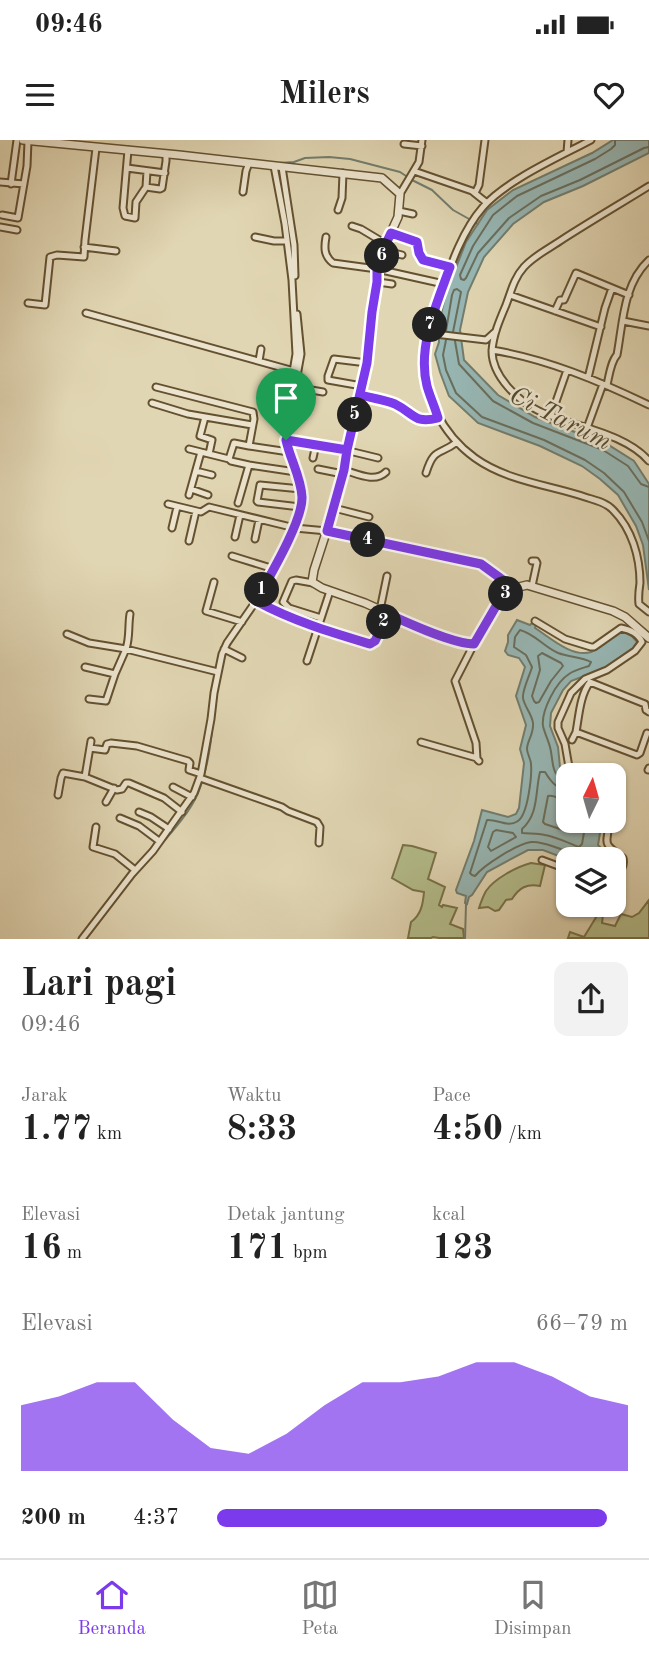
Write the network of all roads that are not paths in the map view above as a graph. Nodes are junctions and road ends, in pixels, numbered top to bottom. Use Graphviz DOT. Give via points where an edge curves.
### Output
graph roads {
  1 [pos="17,140"];
  2 [pos="23,140"];
  3 [pos="485,140"];
  4 [pos="568,140"];
  5 [pos="591,140"];
  6 [pos="34,141"];
  7 [pos="58,142"];
  8 [pos="422,143"];
  9 [pos="404,144"];
  10 [pos="96,148"];
  11 [pos="128,150"];
  12 [pos="568,152"];
  13 [pos="166,154"];
  14 [pos="249,163"];
  15 [pos="14,165"];
  16 [pos="27,166"];
  17 [pos="277,166"];
  18 [pos="127,168"];
  19 [pos="147,171"];
  20 [pos="414,171"];
  21 [pos="165,173"];
  22 [pos="343,173"];
  23 [pos="0,182"];
  24 [pos="11,184"];
  25 [pos="24,184"];
  26 [pos="649,186"];
  27 [pos="146,187"];
  28 [pos="243,192"];
  29 [pos="475,193"];
  30 [pos="400,194"];
  31 [pos="487,203"];
  32 [pos="338,211"];
  33 [pos="399,211"];
  34 [pos="413,214"];
  35 [pos="2,215"];
  36 [pos="18,218"];
  37 [pos="352,226"];
  38 [pos="0,227"];
  39 [pos="391,233"];
  40 [pos="255,236"];
  41 [pos="326,237"];
  42 [pos="287,241"];
  43 [pos="84,247"];
  44 [pos="384,247"];
  45 [pos="116,251"];
  46 [pos="402,255"];
  47 [pos="649,260"];
  48 [pos="450,267"];
  49 [pos="377,269"];
  50 [pos="377,282"];
  51 [pos="392,284"];
  52 [pos="444,284"];
  53 [pos="612,288"];
  54 [pos="510,295"];
  55 [pos="629,295"];
  56 [pos="28,303"];
  57 [pos="555,311"];
  58 [pos="86,313"];
  59 [pos="623,321"];
  60 [pos="431,323"];
  61 [pos="649,326"];
  62 [pos="601,327"];
  63 [pos="496,331"];
  64 [pos="435,334"];
  65 [pos="486,340"];
  66 [pos="426,344"];
  67 [pos="261,349"];
  68 [pos="492,351"];
  69 [pos="259,361"];
  70 [pos="367,363"];
  71 [pos="567,370"];
  72 [pos="293,371"];
  73 [pos="588,378"];
  74 [pos="605,385"];
  75 [pos="362,386"];
  76 [pos="156,387"];
  77 [pos="293,387"];
  78 [pos="323,392"];
  79 [pos="360,395"];
  80 [pos="152,403"];
  81 [pos="649,405"];
  82 [pos="551,416"];
  83 [pos="205,417"];
  84 [pos="438,418"];
  85 [pos="252,425"];
  86 [pos="587,428"];
  87 [pos="288,440"];
  88 [pos="457,442"];
  89 [pos="316,444"];
  90 [pos="249,446"];
  91 [pos="189,449"];
  92 [pos="347,450"];
  93 [pos="201,452"];
  94 [pos="289,452"];
  95 [pos="209,454"];
  96 [pos="313,458"];
  97 [pos="378,458"];
  98 [pos="229,459"];
  99 [pos="649,461"];
  100 [pos="249,465"];
  101 [pos="318,469"];
  102 [pos="196,471"];
  103 [pos="296,472"];
  104 [pos="344,472"];
  105 [pos="386,472"];
  106 [pos="426,473"];
  107 [pos="212,475"];
  108 [pos="300,489"];
  109 [pos="208,495"];
  110 [pos="238,503"];
  111 [pos="168,504"];
  112 [pos="177,507"];
  113 [pos="300,507"];
  114 [pos="334,508"];
  115 [pos="196,511"];
  116 [pos="240,515"];
  117 [pos="369,517"];
  118 [pos="259,520"];
  119 [pos="172,528"];
  120 [pos="296,528"];
  121 [pos="327,531"];
  122 [pos="235,537"];
  123 [pos="255,539"];
  124 [pos="188,541"];
  125 [pos="232,555"];
  126 [pos="533,561"];
  127 [pos="274,569"];
  128 [pos="387,576"];
  129 [pos="214,582"];
  130 [pos="313,583"];
  131 [pos="532,586"];
  132 [pos="511,589"];
  133 [pos="330,591"];
  134 [pos="257,602"];
  135 [pos="289,608"];
  136 [pos="206,611"];
  137 [pos="384,612"];
  138 [pos="649,612"];
  139 [pos="130,614"];
  140 [pos="284,615"];
  141 [pos="321,618"];
  142 [pos="204,619"];
  143 [pos="535,621"];
  144 [pos="242,622"];
  145 [pos="318,629"];
  146 [pos="67,634"];
  147 [pos="649,638"];
  148 [pos="474,644"];
  149 [pos="126,649"];
  150 [pos="226,650"];
  151 [pos="242,658"];
  152 [pos="307,661"];
  153 [pos="85,667"];
  154 [pos="218,672"];
  155 [pos="115,674"];
  156 [pos="89,699"];
  157 [pos="649,712"];
  158 [pos="576,732"];
  159 [pos="647,733"];
  160 [pos="572,740"];
  161 [pos="421,742"];
  162 [pos="568,763"];
  163 [pos="85,777"];
  164 [pos="202,777"];
  165 [pos="114,788"];
  166 [pos="173,788"];
  167 [pos="58,794"];
  168 [pos="192,797"];
  169 [pos="106,802"];
  170 [pos="139,812"];
  171 [pos="182,812"];
  172 [pos="120,818"];
  173 [pos="96,827"];
  174 [pos="169,829"];
  175 [pos="159,841"];
  176 [pos="318,843"];
  177 [pos="541,860"];
  178 [pos="556,865"];
  179 [pos="135,870"];
  180 [pos="82,939"];
  1 -- 15 [label="street"];
  2 -- 6 [label="street"];
  3 -- 29 [label="street"];
  4 -- 12 [label="street"];
  5 -- 12 [label="street"];
  6 -- 7 [label="street"];
  6 -- 16 [label="street"];
  7 -- 10 [label="street"];
  8 -- 9 [label="street"];
  8 -- 20 [label="street"];
  10 -- 11 [label="street"];
  10 -- 43 [label="street"];
  11 -- 13 [label="street"];
  11 -- 18 [label="street"];
  12 -- 31 [label="street" via="518,179"];
  13 -- 14 [label="street"];
  13 -- 21 [label="street"];
  14 -- 17 [label="street"];
  14 -- 28 [label="street"];
  15 -- 16 [label="street"];
  15 -- 24 [label="street"];
  16 -- 25 [label="street"];
  17 -- 22 [label="street"];
  17 -- 42 [label="street"];
  17 -- 77 [label="street" via="294,245 301,354"];
  18 -- 19 [label="street"];
  18 -- 27 [label="street" via="124,215 135,218 136,202"];
  19 -- 21 [label="street"];
  19 -- 27 [label="street"];
  20 -- 29 [label="street"];
  20 -- 30 [label="street"];
  21 -- 27 [label="street" via="162,188"];
  22 -- 30 [label="street" via="380,176"];
  22 -- 32 [label="street"];
  23 -- 24 [label="street"];
  24 -- 25 [label="street"];
  25 -- 36 [label="street"];
  26 -- 54 [label="street" via="535,258 519,274"];
  29 -- 31 [label="street"];
  30 -- 33 [label="street"];
  31 -- 48 [label="street" via="462,239"];
  33 -- 34 [label="street"];
  33 -- 39 [label="street"];
  35 -- 36 [label="street"];
  36 -- 38 [label="street" via="16,232"];
  37 -- 44 [label="street" via="372,234"];
  39 -- 44 [label="street"];
  39 -- 48 [label="street" via="417,242 423,260"];
  40 -- 42 [label="street"];
  41 -- 49 [label="street" via="324,251 333,263"];
  42 -- 72 [label="street" via="296,354"];
  43 -- 45 [label="street"];
  43 -- 56 [label="street" via="84,257 50,257 45,305"];
  44 -- 46 [label="street"];
  44 -- 49 [label="street"];
  47 -- 55 [label="street" via="637,272"];
  48 -- 52 [label="street"];
  49 -- 50 [label="street"];
  49 -- 52 [label="street"];
  50 -- 51 [label="street"];
  50 -- 70 [label="street"];
  52 -- 60 [label="street"];
  53 -- 55 [label="street"];
  53 -- 57 [label="street" via="576,272"];
  53 -- 62 [label="street"];
  54 -- 57 [label="street"];
  54 -- 63 [label="street"];
  55 -- 59 [label="street"];
  57 -- 62 [label="street"];
  58 -- 69 [label="street"];
  59 -- 61 [label="street"];
  59 -- 74 [label="street"];
  60 -- 64 [label="street"];
  60 -- 66 [label="street"];
  62 -- 73 [label="street"];
  63 -- 65 [label="street"];
  63 -- 68 [label="street"];
  64 -- 65 [label="street"];
  64 -- 66 [label="street"];
  65 -- 68 [label="street"];
  66 -- 84 [label="street" via="426,379"];
  67 -- 69 [label="street"];
  68 -- 71 [label="street"];
  68 -- 82 [label="street" via="510,389"];
  69 -- 72 [label="street"];
  70 -- 75 [label="street"];
  70 -- 75 [label="street" via="334,359 328,376 328,380"];
  71 -- 73 [label="street"];
  71 -- 82 [label="street"];
  72 -- 77 [label="street"];
  73 -- 74 [label="street"];
  74 -- 81 [label="street"];
  74 -- 86 [label="street"];
  75 -- 79 [label="street"];
  76 -- 85 [label="street" via="251,411"];
  77 -- 78 [label="street"];
  77 -- 87 [label="street" via="287,407"];
  79 -- 84 [label="street" via="395,404 420,420"];
  79 -- 92 [label="street"];
  80 -- 83 [label="street"];
  82 -- 86 [label="street"];
  83 -- 85 [label="street"];
  83 -- 95 [label="street" via="200,436 212,440"];
  84 -- 88 [label="street"];
  85 -- 90 [label="street"];
  86 -- 99 [label="street" via="637,449"];
  87 -- 89 [label="street"];
  87 -- 94 [label="street"];
  88 -- 106 [label="street" via="434,454"];
  88 -- 138 [label="street" via="476,459 518,478 613,509 636,549 639,604"];
  89 -- 92 [label="street"];
  89 -- 96 [label="street"];
  90 -- 94 [label="street"];
  90 -- 98 [label="street" via="234,443"];
  91 -- 93 [label="street"];
  92 -- 97 [label="street"];
  92 -- 104 [label="street"];
  93 -- 95 [label="street"];
  93 -- 102 [label="street"];
  94 -- 103 [label="street"];
  95 -- 98 [label="street"];
  98 -- 100 [label="street"];
  100 -- 103 [label="street"];
  100 -- 110 [label="street"];
  101 -- 104 [label="street"];
  102 -- 107 [label="street"];
  102 -- 109 [label="street" via="190,492"];
  103 -- 108 [label="street"];
  104 -- 105 [label="street" via="371,477"];
  104 -- 114 [label="street"];
  108 -- 113 [label="street"];
  108 -- 113 [label="street" via="260,485 257,501"];
  111 -- 112 [label="street"];
  112 -- 115 [label="street"];
  112 -- 119 [label="street"];
  113 -- 120 [label="street"];
  114 -- 117 [label="street"];
  114 -- 121 [label="street"];
  115 -- 116 [label="street" via="209,506"];
  115 -- 124 [label="street"];
  116 -- 118 [label="street"];
  116 -- 122 [label="street"];
  118 -- 120 [label="street"];
  118 -- 123 [label="street"];
  120 -- 121 [label="street"];
  120 -- 127 [label="street"];
  121 -- 130 [label="street"];
  121 -- 132 [label="street" via="481,564"];
  125 -- 127 [label="street"];
  126 -- 131 [label="street" via="537,565"];
  127 -- 134 [label="street"];
  128 -- 137 [label="street"];
  129 -- 136 [label="street"];
  130 -- 133 [label="street"];
  130 -- 135 [label="street" via="292,581 283,602"];
  131 -- 132 [label="street"];
  131 -- 147 [label="street" via="612,611"];
  132 -- 148 [label="street"];
  133 -- 137 [label="street"];
  133 -- 141 [label="street"];
  134 -- 140 [label="street"];
  134 -- 144 [label="street"];
  135 -- 140 [label="street"];
  135 -- 141 [label="street"];
  136 -- 142 [label="street"];
  136 -- 144 [label="street"];
  137 -- 145 [label="street" via="370,644"];
  137 -- 148 [label="street"];
  139 -- 149 [label="street"];
  140 -- 145 [label="street"];
  141 -- 145 [label="street"];
  143 -- 162 [label="street" via="565,639 591,647 621,628 632,631 642,642 571,693 558,722"];
  144 -- 150 [label="street"];
  145 -- 152 [label="street"];
  146 -- 149 [label="street"];
  148 -- 161 [label="street" via="455,682 478,760"];
  149 -- 154 [label="street"];
  149 -- 155 [label="street"];
  150 -- 151 [label="street"];
  150 -- 154 [label="street"];
  153 -- 155 [label="street"];
  154 -- 164 [label="street"];
  155 -- 156 [label="street" via="106,701"];
  157 -- 158 [label="street" via="645,704 590,682"];
  158 -- 159 [label="street" via="636,755"];
  158 -- 160 [label="street"];
  163 -- 164 [label="street" via="91,744 105,750 111,743 188,761 189,770"];
  163 -- 165 [label="street"];
  163 -- 167 [label="street" via="63,773"];
  164 -- 168 [label="street"];
  164 -- 176 [label="street" via="317,822"];
  165 -- 169 [label="street"];
  165 -- 171 [label="street" via="129,783 164,798"];
  166 -- 168 [label="street"];
  168 -- 171 [label="street"];
  170 -- 174 [label="street"];
  171 -- 174 [label="street"];
  172 -- 175 [label="street"];
  173 -- 179 [label="street" via="93,847 115,854"];
  174 -- 175 [label="street"];
  175 -- 179 [label="street"];
  177 -- 178 [label="street"];
  179 -- 180 [label="street"];
}
